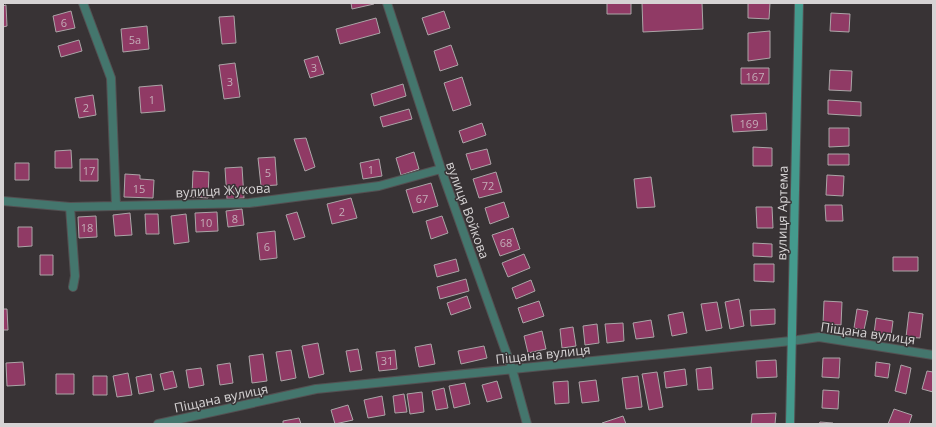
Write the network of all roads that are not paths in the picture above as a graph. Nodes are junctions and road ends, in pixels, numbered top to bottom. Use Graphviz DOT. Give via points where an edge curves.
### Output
graph roads {
  1 [pos="83,3"];
  2 [pos="387,3"];
  3 [pos="799,3"];
  4 [pos="441,169"];
  5 [pos="3,201"];
  6 [pos="116,206"];
  7 [pos="70,207"];
  8 [pos="73,287"];
  9 [pos="791,341"];
  10 [pos="933,354"];
  11 [pos="512,369"];
  12 [pos="158,424"];
  13 [pos="527,424"];
  14 [pos="790,424"];
  1 -- 6 [label="street" via="111,78"];
  2 -- 4 [label="street, вулиця Войкова"];
  3 -- 9 [label="street, вулиця Артема"];
  4 -- 6 [label="street, вулиця Жукова" via="379,186 249,203"];
  4 -- 11 [label="street, вулиця Войкова"];
  5 -- 7 [label="street, вулиця Жукова"];
  6 -- 7 [label="street, вулиця Жукова"];
  7 -- 8 [label="street" via="75,276"];
  9 -- 10 [label="street, Піщана вулиця" via="819,337"];
  9 -- 11 [label="street, Піщана вулиця"];
  9 -- 14 [label="street, вулиця Артема"];
  11 -- 12 [label="street, Піщана вулиця" via="316,389"];
  11 -- 13 [label="street, вулиця Войкова"];
}
